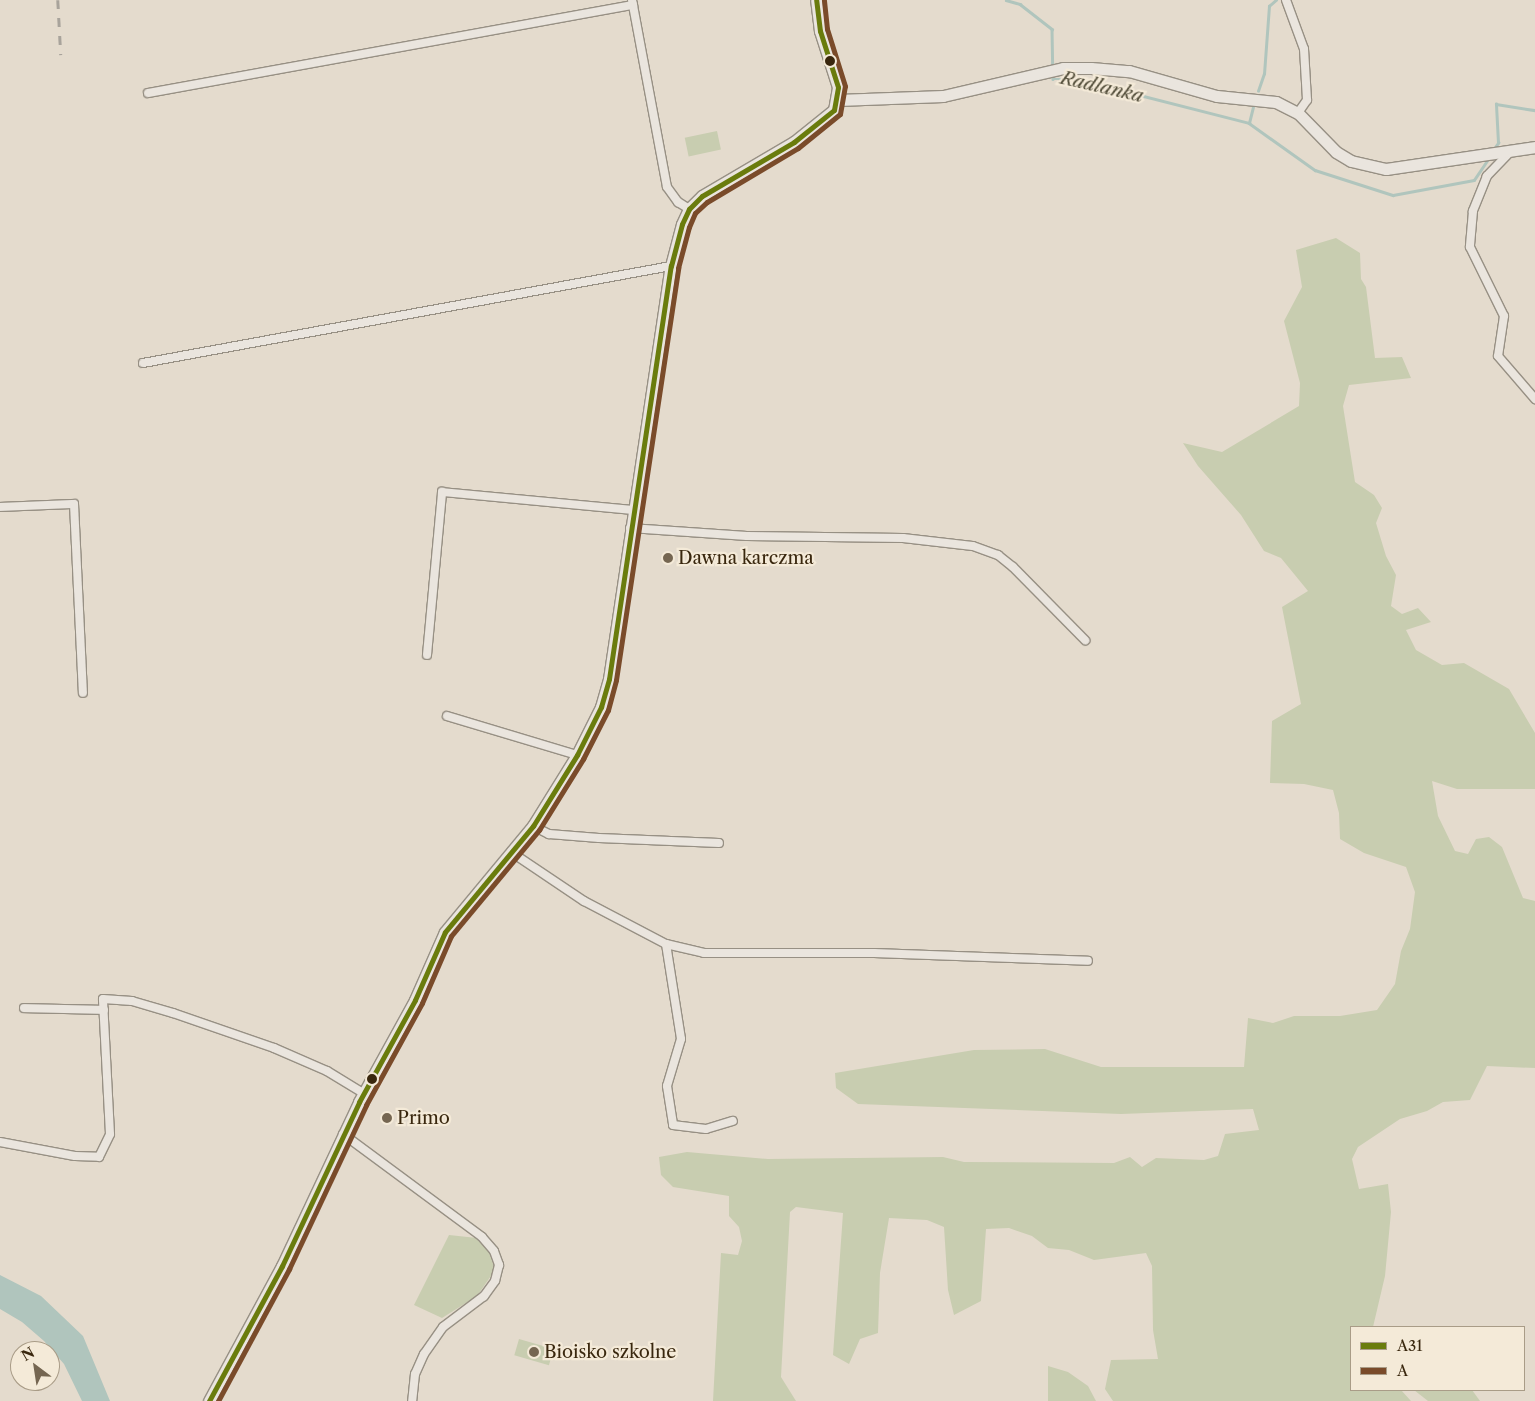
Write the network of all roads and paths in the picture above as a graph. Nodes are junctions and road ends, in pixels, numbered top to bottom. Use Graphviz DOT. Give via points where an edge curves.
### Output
graph roads {
  1 [pos="816,0"];
  2 [pos="1286,0"];
  3 [pos="633,3"];
  4 [pos="148,93"];
  5 [pos="838,100"];
  6 [pos="1298,114"];
  7 [pos="1535,147"];
  8 [pos="1505,152"];
  9 [pos="689,209"];
  10 [pos="671,266"];
  11 [pos="143,363"];
  12 [pos="1535,399"];
  13 [pos="0,507"];
  14 [pos="634,510"];
  15 [pos="630,528"];
  16 [pos="1085,640"];
  17 [pos="427,655"];
  18 [pos="83,693"];
  19 [pos="447,716"];
  20 [pos="577,755"];
  21 [pos="533,826"];
  22 [pos="719,843"];
  23 [pos="511,852"];
  24 [pos="666,944"];
  25 [pos="1088,961"];
  26 [pos="24,1008"];
  27 [pos="104,1010"];
  28 [pos="363,1093"];
  29 [pos="733,1121"];
  30 [pos="343,1134"];
  31 [pos="0,1142"];
  32 [pos="209,1401"];
  33 [pos="412,1401"];
  1 -- 5 [label="street" via="818,21 838,87"];
  2 -- 6 [label="street" via="1304,49 1307,100"];
  3 -- 4 [label="street"];
  3 -- 9 [label="street" via="667,187 678,202"];
  5 -- 6 [label="street" via="943,96 1053,70 1129,71 1217,96 1276,102"];
  5 -- 9 [label="street" via="834,110 808,133 717,186"];
  6 -- 8 [label="street" via="1336,152 1352,162 1386,169"];
  7 -- 8 [label="street"];
  8 -- 12 [label="street" via="1486,176 1473,211 1470,247 1504,316 1498,356"];
  9 -- 10 [label="street"];
  10 -- 11 [label="street"];
  10 -- 14 [label="street"];
  13 -- 18 [label="street" via="74,504"];
  14 -- 15 [label="street"];
  14 -- 17 [label="street" via="442,492"];
  15 -- 16 [label="street" via="746,536 903,538 973,546 998,555 1013,567"];
  15 -- 20 [label="street" via="608,679 601,707"];
  19 -- 20 [label="street"];
  20 -- 21 [label="street"];
  21 -- 22 [label="street" via="549,834"];
  21 -- 23 [label="street"];
  23 -- 24 [label="street" via="584,901"];
  23 -- 28 [label="street" via="445,932 403,1024"];
  24 -- 25 [label="street" via="704,953 874,953"];
  24 -- 29 [label="street" via="681,1039 667,1086 673,1125 706,1129"];
  26 -- 27 [label="street"];
  27 -- 28 [label="street" via="103,999 132,1001 173,1013 283,1052 327,1071"];
  27 -- 31 [label="street" via="110,1134 99,1157 75,1156"];
  28 -- 30 [label="street"];
  30 -- 32 [label="street" via="282,1266"];
  30 -- 33 [label="street" via="482,1237 494,1251 499,1265 495,1281 484,1296 443,1328 424,1354 415,1374"];
}
